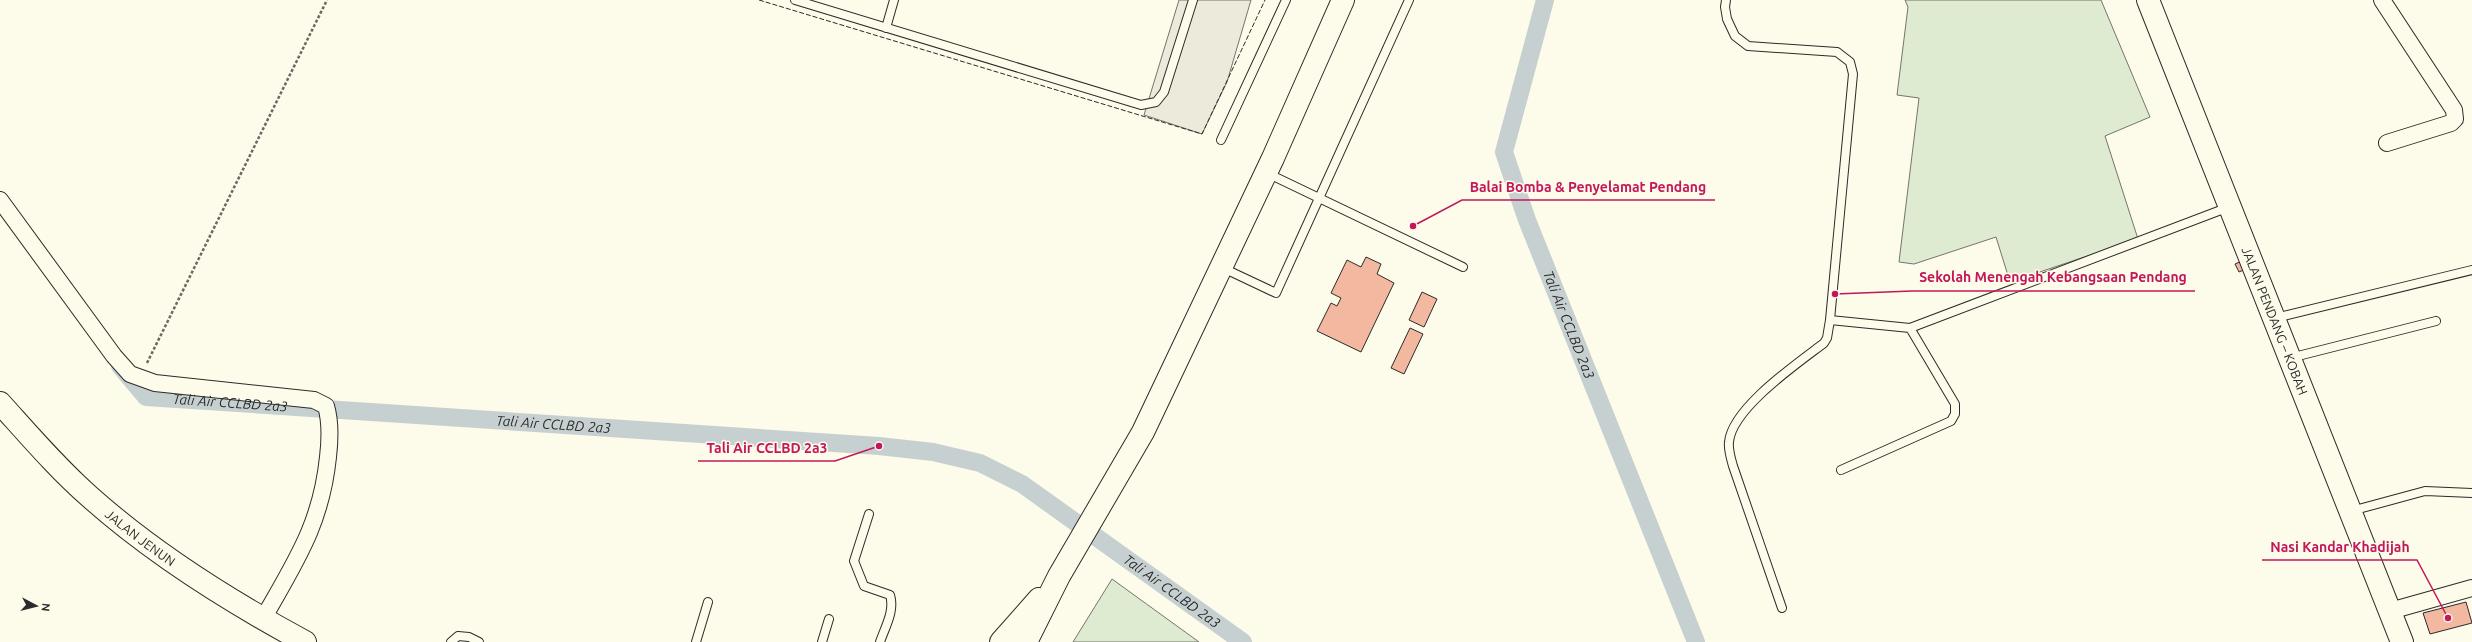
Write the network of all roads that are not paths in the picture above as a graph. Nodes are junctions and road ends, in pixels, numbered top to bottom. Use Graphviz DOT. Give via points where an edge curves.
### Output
graph roads {
  1 [pos="795,0"];
  2 [pos="894,0"];
  3 [pos="1193,0"];
  4 [pos="1286,0"];
  5 [pos="1342,0"];
  6 [pos="1409,0"];
  7 [pos="1726,0"];
  8 [pos="2148,0"];
  9 [pos="2382,0"];
  10 [pos="886,28"];
  11 [pos="1221,140"];
  12 [pos="2387,143"];
  13 [pos="1265,173"];
  14 [pos="1318,198"];
  15 [pos="0,200"];
  16 [pos="2230,207"];
  17 [pos="1221,267"];
  18 [pos="1463,267"];
  19 [pos="2472,270"];
  20 [pos="2274,318"];
  21 [pos="1830,320"];
  22 [pos="2436,321"];
  23 [pos="1910,328"];
  24 [pos="2290,358"];
  25 [pos="0,403"];
  26 [pos="1841,470"];
  27 [pos="2472,493"];
  28 [pos="2350,512"];
  29 [pos="869,514"];
  30 [pos="1059,576"];
  31 [pos="2472,588"];
  32 [pos="708,602"];
  33 [pos="1782,608"];
  34 [pos="2390,611"];
  35 [pos="829,618"];
  36 [pos="263,619"];
  37 [pos="306,642"];
  38 [pos="451,642"];
  39 [pos="479,642"];
  40 [pos="696,642"];
  41 [pos="822,642"];
  42 [pos="880,642"];
  43 [pos="1001,642"];
  44 [pos="1026,642"];
  45 [pos="2402,642"];
  1 -- 10 [label="lane"];
  2 -- 10 [label="lane"];
  3 -- 10 [label="lane" via="1167,85 1160,98 1146,105 1131,103"];
  4 -- 11 [label="lane"];
  5 -- 13 [label="main road"];
  6 -- 14 [label="lane"];
  7 -- 21 [label="lane" via="1727,19 1735,36 1748,46 1837,52 1850,62 1853,74"];
  8 -- 16 [label="main road, JALAN PENDANG – KOBAH"];
  9 -- 12 [label="street" via="2454,110 2455,119 2451,123"];
  13 -- 14 [label="lane"];
  13 -- 17 [label="main road"];
  14 -- 17 [label="lane" via="1276,293"];
  14 -- 18 [label="lane"];
  15 -- 36 [label="street" via="114,356 130,374 143,380 314,400 328,411 330,437 320,506 307,542"];
  16 -- 20 [label="main road, JALAN PENDANG – KOBAH"];
  16 -- 23 [label="lane"];
  17 -- 30 [label="main road" via="1143,432"];
  19 -- 20 [label="lane"];
  20 -- 24 [label="main road, JALAN PENDANG – KOBAH"];
  21 -- 23 [label="lane"];
  21 -- 33 [label="lane" via="1824,343 1761,394 1735,423 1728,442 1732,466"];
  22 -- 24 [label="lane"];
  23 -- 26 [label="lane" via="1955,404 1955,414 1951,421"];
  24 -- 28 [label="main road, JALAN PENDANG – KOBAH"];
  25 -- 36 [label="main road, JALAN JENUN" via="89,497 131,532 181,569"];
  27 -- 28 [label="lane" via="2425,491"];
  28 -- 34 [label="main road, JALAN PENDANG – KOBAH"];
  29 -- 42 [label="lane" via="854,561 864,586 890,595 892,601 891,613"];
  30 -- 43 [label="main road"];
  30 -- 44 [label="main road"];
  31 -- 34 [label="street"];
  32 -- 40 [label="lane"];
  34 -- 45 [label="main road, JALAN PENDANG – KOBAH"];
  35 -- 41 [label="lane"];
  36 -- 37 [label="main road, JALAN JENUN"];
  38 -- 39 [label="lane" via="458,636 469,636"];
}
